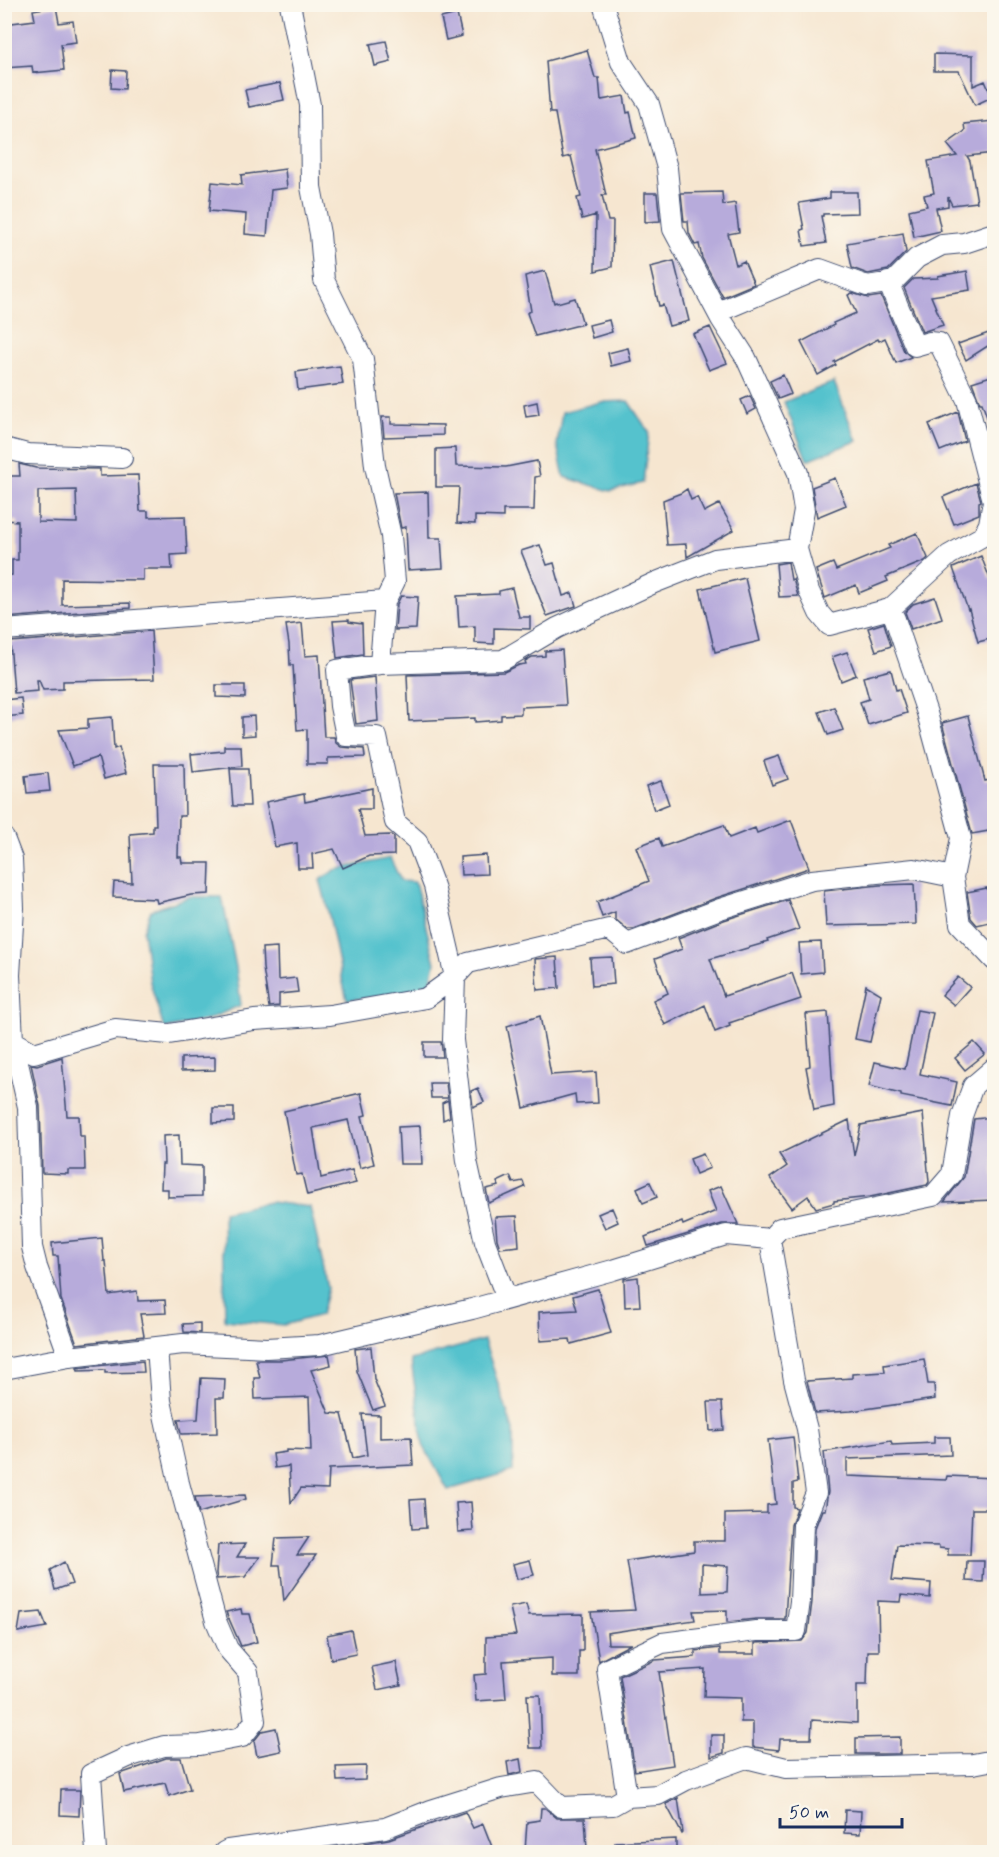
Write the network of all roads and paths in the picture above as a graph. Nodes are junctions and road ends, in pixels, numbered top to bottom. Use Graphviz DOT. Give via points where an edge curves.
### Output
graph roads {
  1 [pos="290,4"];
  2 [pos="603,4"];
  3 [pos="994,233"];
  4 [pos="888,282"];
  5 [pos="718,312"];
  6 [pos="4,448"];
  7 [pos="122,458"];
  8 [pos="797,549"];
  9 [pos="385,601"];
  10 [pos="890,609"];
  11 [pos="4,630"];
  12 [pos="380,664"];
  13 [pos="4,838"];
  14 [pos="952,877"];
  15 [pos="994,960"];
  16 [pos="455,977"];
  17 [pos="9,1042"];
  18 [pos="994,1068"];
  19 [pos="770,1239"];
  20 [pos="507,1299"];
  21 [pos="158,1347"];
  22 [pos="69,1357"];
  23 [pos="4,1368"];
  24 [pos="994,1760"];
  25 [pos="627,1797"];
  26 [pos="96,1852"];
  27 [pos="224,1852"];
  1 -- 9 [label="street" via="310,105 311,187 324,280 363,359 375,466 391,536 395,581"];
  2 -- 5 [label="street" via="621,62 649,104 667,168 673,229"];
  3 -- 4 [label="street" via="942,245 917,258 893,282"];
  4 -- 5 [label="street" via="867,286 820,269"];
  4 -- 10 [label="street" via="915,346 939,343 967,400 993,501 983,536 949,555"];
  5 -- 8 [label="street" via="746,358 798,473 804,510"];
  6 -- 7 [label="street" via="27,454"];
  8 -- 10 [label="street" via="809,591 829,625"];
  8 -- 12 [label="street" via="715,559 557,628 503,660"];
  9 -- 11 [label="street"];
  9 -- 12 [label="street"];
  10 -- 14 [label="street" via="927,713 961,838"];
  12 -- 16 [label="street" via="337,670 346,736 377,737 394,822 417,841 434,886"];
  13 -- 17 [label="street" via="12,859 15,908"];
  14 -- 15 [label="street" via="960,924"];
  14 -- 16 [label="street" via="914,869 812,880 627,944 609,929 468,963"];
  16 -- 17 [label="street" via="426,998 330,1015 254,1020 169,1034 115,1029 34,1053"];
  16 -- 20 [label="street" via="453,1041 467,1161 485,1242"];
  17 -- 22 [label="street" via="28,1107 32,1247"];
  18 -- 19 [label="street" via="973,1086 962,1116 952,1174 933,1196 780,1228"];
  19 -- 20 [label="street" via="726,1235"];
  19 -- 25 [label="street" via="816,1493 803,1525 796,1631 756,1630 662,1643 607,1669"];
  20 -- 21 [label="street" via="320,1345"];
  21 -- 22 [label="street"];
  21 -- 26 [label="street" via="161,1401 179,1483 216,1621 228,1649 248,1672 255,1721 242,1737 200,1746 164,1746 91,1774"];
  22 -- 23 [label="street"];
  24 -- 25 [label="street" via="973,1764 786,1768 746,1758 658,1795"];
  25 -- 27 [label="street" via="612,1805 561,1808 537,1782 501,1788 386,1828"];
}
